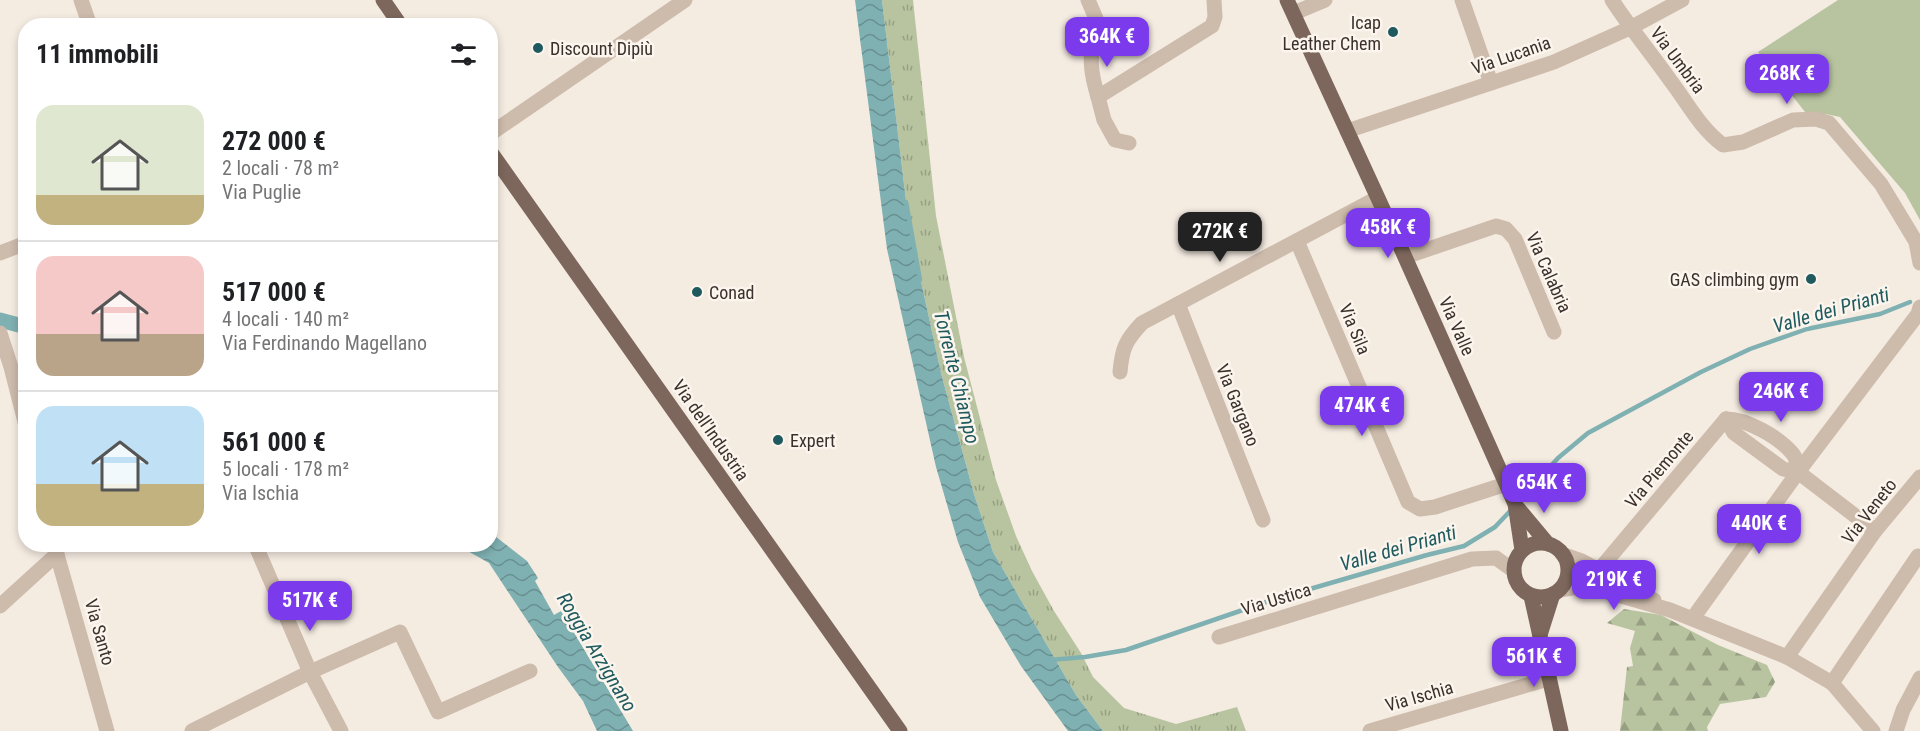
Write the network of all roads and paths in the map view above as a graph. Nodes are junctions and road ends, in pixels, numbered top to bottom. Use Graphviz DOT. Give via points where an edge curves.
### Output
graph roads {
  1 [pos="81,0"];
  2 [pos="383,0"];
  3 [pos="685,0"];
  4 [pos="1088,0"];
  5 [pos="1214,0"];
  6 [pos="1325,0"];
  7 [pos="1462,0"];
  8 [pos="1612,0"];
  9 [pos="1682,0"];
  10 [pos="1291,6"];
  11 [pos="87,18"];
  12 [pos="395,18"];
  13 [pos="1630,28"];
  14 [pos="1491,83"];
  15 [pos="1098,98"];
  16 [pos="498,129"];
  17 [pos="1347,131"];
  18 [pos="1130,143"];
  19 [pos="498,162"];
  20 [pos="1377,198"];
  21 [pos="1297,241"];
  22 [pos="18,246"];
  23 [pos="0,253"];
  24 [pos="1405,257"];
  25 [pos="1920,263"];
  26 [pos="1178,304"];
  27 [pos="1919,310"];
  28 [pos="1554,332"];
  29 [pos="0,333"];
  30 [pos="5,372"];
  31 [pos="1120,372"];
  32 [pos="18,405"];
  33 [pos="1798,472"];
  34 [pos="1920,477"];
  35 [pos="1506,484"];
  36 [pos="1515,504"];
  37 [pos="1263,520"];
  38 [pos="1875,531"];
  39 [pos="1548,544"];
  40 [pos="1522,550"];
  41 [pos="53,552"];
  42 [pos="57,552"];
  43 [pos="258,552"];
  44 [pos="1562,554"];
  45 [pos="1918,556"];
  46 [pos="1599,570"];
  47 [pos="1514,571"];
  48 [pos="1557,592"];
  49 [pos="1531,596"];
  50 [pos="0,606"];
  51 [pos="1670,610"];
  52 [pos="1693,618"];
  53 [pos="1219,637"];
  54 [pos="1539,638"];
  55 [pos="1787,657"];
  56 [pos="530,671"];
  57 [pos="310,672"];
  58 [pos="1920,678"];
  59 [pos="1548,679"];
  60 [pos="1832,682"];
  61 [pos="224,724"];
  62 [pos="107,731"];
  63 [pos="192,731"];
  64 [pos="341,731"];
  65 [pos="900,731"];
  66 [pos="1370,731"];
  67 [pos="1561,731"];
  68 [pos="1873,731"];
  69 [pos="1896,731"];
  1 -- 11 [label="street"];
  2 -- 12 [label="main road"];
  3 -- 16 [label="street"];
  4 -- 15 [label="street" via="1101,30 1094,35 1090,54"];
  5 -- 15 [label="street" via="1212,26"];
  6 -- 10 [label="street"];
  7 -- 14 [label="street"];
  8 -- 13 [label="street, Via Umbria"];
  9 -- 13 [label="street, Via Lucania"];
  10 -- 17 [label="main road, Via Valle"];
  13 -- 14 [label="street, Via Lucania" via="1554,62"];
  13 -- 25 [label="street, Via Umbria" via="1709,135 1723,145 1743,142 1793,120 1829,123 1881,184 1916,242"];
  14 -- 17 [label="street, Via Lucania"];
  15 -- 18 [label="street" via="1115,140"];
  17 -- 20 [label="main road, Via Valle"];
  19 -- 65 [label="main road, Via dell'Industria"];
  20 -- 21 [label="street"];
  20 -- 24 [label="main road, Via Valle"];
  21 -- 26 [label="street"];
  21 -- 35 [label="street, Via Sila" via="1408,502 1419,509 1427,508"];
  22 -- 23 [label="street"];
  24 -- 28 [label="street, Via Calabria" via="1496,226 1506,229 1515,239"];
  24 -- 35 [label="main road, Via Valle"];
  26 -- 31 [label="street" via="1142,323 1127,339"];
  26 -- 37 [label="street, Via Gargano"];
  27 -- 33 [label="street"];
  29 -- 30 [label="street"];
  30 -- 32 [label="street"];
  33 -- 38 [label="street, Via Piemonte"];
  33 -- 46 [label="street, Via Piemonte" via="1783,469 1734,433 1726,419"];
  33 -- 52 [label="street"];
  34 -- 38 [label="street, Via Veneto"];
  35 -- 36 [label="main road, Via Valle"];
  36 -- 39 [label="main road, Via Valle"];
  36 -- 40 [label="main road, Via Valle"];
  38 -- 55 [label="street, Via Veneto"];
  39 -- 40 [label="main road"];
  39 -- 44 [label="main road, Via Valle"];
  40 -- 47 [label="main road, Via Valle"];
  41 -- 50 [label="street"];
  42 -- 62 [label="street, Via Santo"];
  43 -- 57 [label="street"];
  44 -- 46 [label="street"];
  44 -- 48 [label="main road" via="1567,576"];
  45 -- 60 [label="street"];
  46 -- 51 [label="street"];
  47 -- 49 [label="main road" via="1519,586"];
  47 -- 53 [label="street, Via Ustica" via="1496,558 1472,559"];
  48 -- 49 [label="main road" via="1546,597"];
  48 -- 51 [label="street" via="1578,587 1597,589"];
  48 -- 54 [label="main road"];
  49 -- 54 [label="main road"];
  51 -- 52 [label="street"];
  52 -- 55 [label="street"];
  54 -- 59 [label="main road"];
  55 -- 60 [label="street"];
  56 -- 57 [label="street" via="438,712 399,632"];
  57 -- 61 [label="street"];
  57 -- 64 [label="street"];
  58 -- 69 [label="street"];
  59 -- 66 [label="street, Via Ischia"];
  59 -- 67 [label="main road"];
  60 -- 68 [label="street"];
  61 -- 63 [label="street"];
}
